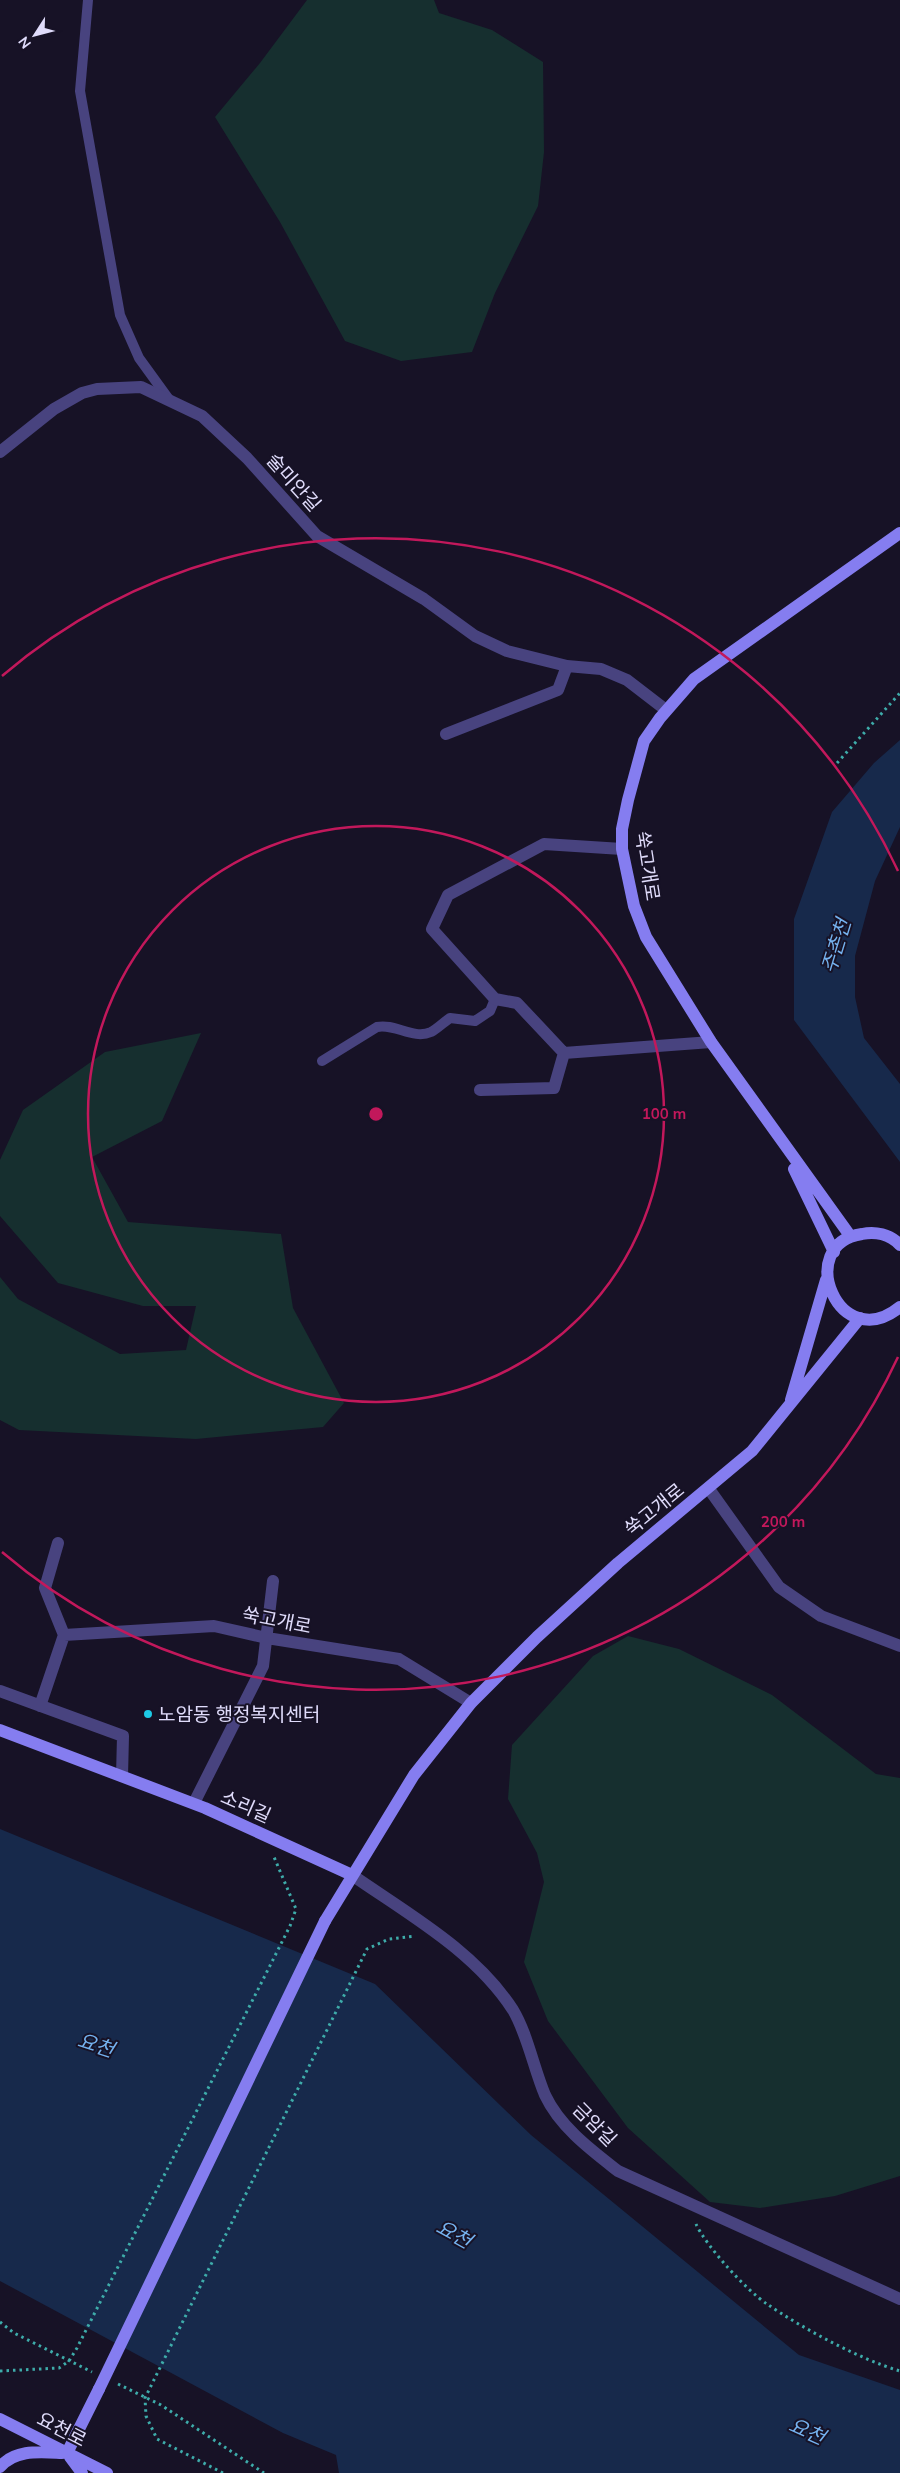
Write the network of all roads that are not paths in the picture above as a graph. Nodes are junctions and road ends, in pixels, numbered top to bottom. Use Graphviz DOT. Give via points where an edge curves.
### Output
graph roads {
  1 [pos="88,0"];
  2 [pos="168,398"];
  3 [pos="0,452"];
  4 [pos="900,533"];
  5 [pos="566,666"];
  6 [pos="666,710"];
  7 [pos="446,734"];
  8 [pos="622,849"];
  9 [pos="495,998"];
  10 [pos="711,1042"];
  11 [pos="564,1053"];
  12 [pos="322,1062"];
  13 [pos="480,1090"];
  14 [pos="780,1140"];
  15 [pos="851,1237"];
  16 [pos="900,1245"];
  17 [pos="834,1252"];
  18 [pos="826,1278"];
  19 [pos="900,1307"];
  20 [pos="860,1318"];
  21 [pos="789,1408"];
  22 [pos="709,1489"];
  23 [pos="58,1543"];
  24 [pos="273,1581"];
  25 [pos="64,1635"];
  26 [pos="267,1638"];
  27 [pos="900,1646"];
  28 [pos="0,1691"];
  29 [pos="471,1703"];
  30 [pos="40,1706"];
  31 [pos="0,1730"];
  32 [pos="122,1776"];
  33 [pos="194,1804"];
  34 [pos="352,1875"];
  35 [pos="900,2299"];
  36 [pos="0,2419"];
  37 [pos="67,2453"];
  38 [pos="0,2467"];
  39 [pos="82,2473"];
  40 [pos="107,2473"];
  1 -- 2 [label="lane" via="80,91 120,315 139,358"];
  2 -- 3 [label="street, 술미안길" via="141,387 82,393 54,409"];
  2 -- 5 [label="street, 술미안길" via="202,416 247,458 317,536 424,599 475,636 507,651"];
  4 -- 6 [label="street, 쑥고개로" via="694,679"];
  5 -- 6 [label="street, 술미안길" via="601,669 627,680"];
  5 -- 7 [label="street" via="558,690"];
  6 -- 8 [label="street, 쑥고개로" via="644,741 622,829"];
  8 -- 9 [label="street" via="544,844 448,896 432,929"];
  8 -- 10 [label="street, 쑥고개로" via="634,906 646,937"];
  9 -- 11 [label="street" via="517,1003"];
  9 -- 12 [label="lane" via="490,1011 475,1021 450,1018 430,1032 418,1035 386,1024 376,1026"];
  10 -- 11 [label="street"];
  10 -- 14 [label="street, 쑥고개로"];
  11 -- 13 [label="street" via="554,1088"];
  14 -- 15 [label="street, 쑥고개로"];
  14 -- 17 [label="street"];
  15 -- 16 [label="street" via="871,1232 885,1235"];
  15 -- 17 [label="street"];
  17 -- 18 [label="street"];
  18 -- 20 [label="street" via="837,1304"];
  18 -- 21 [label="street"];
  19 -- 20 [label="street" via="888,1316"];
  20 -- 21 [label="street, 쑥고개로"];
  21 -- 22 [label="street, 쑥고개로" via="752,1451"];
  22 -- 27 [label="street, 쑥고개로" via="779,1587 821,1616"];
  22 -- 29 [label="street, 쑥고개로" via="618,1563"];
  23 -- 25 [label="street" via="46,1588"];
  24 -- 26 [label="street"];
  25 -- 26 [label="street, 쑥고개로" via="214,1626"];
  25 -- 30 [label="street"];
  26 -- 29 [label="street, 쑥고개로" via="399,1659"];
  26 -- 33 [label="street" via="263,1666"];
  28 -- 30 [label="street"];
  29 -- 34 [label="street, 쑥고개로" via="414,1775"];
  30 -- 32 [label="street" via="123,1736"];
  31 -- 32 [label="street, 소리길"];
  32 -- 33 [label="street, 소리길"];
  33 -- 34 [label="street, 소리길"];
  34 -- 35 [label="street, 금암길" via="435,1934 492,1981 514,2012 546,2097 584,2144 618,2171"];
  34 -- 37 [label="street, 쑥고개로, bridge" via="325,1922"];
  36 -- 37 [label="street, 요천로"];
  37 -- 38 [label="street" via="17,2455"];
  37 -- 39 [label="street"];
  37 -- 40 [label="street, 요천로"];
}
